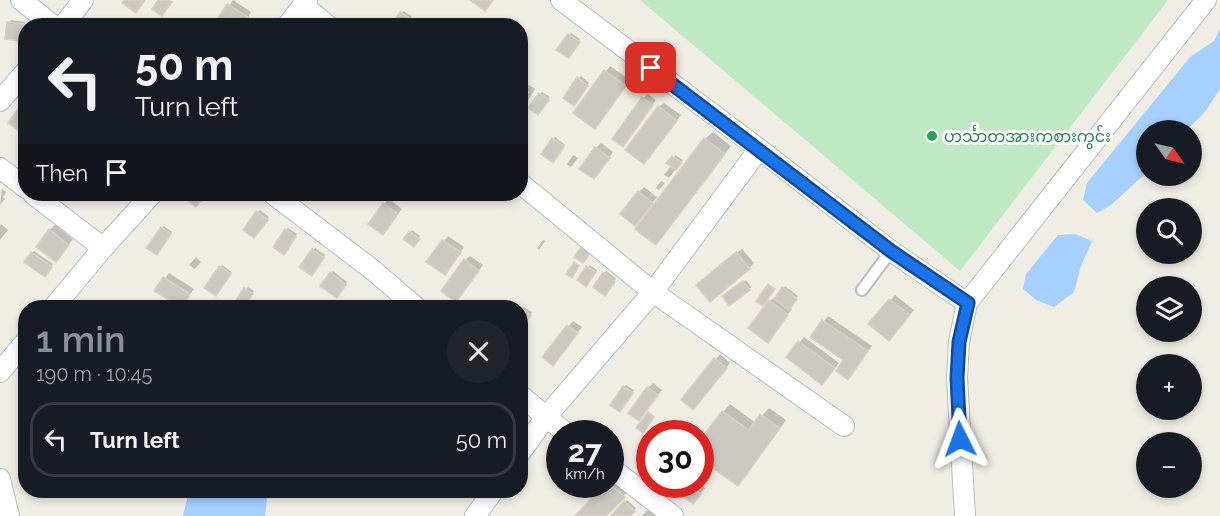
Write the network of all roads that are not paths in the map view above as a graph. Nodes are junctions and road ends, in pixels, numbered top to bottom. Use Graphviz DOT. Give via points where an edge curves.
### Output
graph roads {
  1 [pos="21,0"];
  2 [pos="82,0"];
  3 [pos="561,0"];
  4 [pos="1206,0"];
  5 [pos="305,2"];
  6 [pos="44,18"];
  7 [pos="69,18"];
  8 [pos="293,18"];
  9 [pos="320,18"];
  10 [pos="18,80"];
  11 [pos="0,101"];
  12 [pos="759,149"];
  13 [pos="0,168"];
  14 [pos="18,182"];
  15 [pos="528,190"];
  16 [pos="42,201"];
  17 [pos="146,201"];
  18 [pos="282,201"];
  19 [pos="103,248"];
  20 [pos="891,251"];
  21 [pos="862,290"];
  22 [pos="653,292"];
  23 [pos="60,300"];
  24 [pos="408,300"];
  25 [pos="968,303"];
  26 [pos="18,351"];
  27 [pos="0,372"];
  28 [pos="528,402"];
  29 [pos="546,417"];
  30 [pos="550,420"];
  31 [pos="844,426"];
  32 [pos="528,442"];
  33 [pos="624,478"];
  34 [pos="0,479"];
  35 [pos="488,498"];
  36 [pos="9,516"];
  37 [pos="476,516"];
  38 [pos="673,516"];
  39 [pos="965,516"];
  1 -- 6 [label="street"];
  2 -- 7 [label="street"];
  3 -- 12 [label="street"];
  4 -- 25 [label="street"];
  5 -- 8 [label="street"];
  5 -- 9 [label="street"];
  10 -- 11 [label="street"];
  12 -- 20 [label="street"];
  12 -- 22 [label="street"];
  13 -- 14 [label="street"];
  15 -- 22 [label="street"];
  16 -- 19 [label="street"];
  17 -- 19 [label="street"];
  18 -- 24 [label="street"];
  19 -- 23 [label="street"];
  20 -- 21 [label="lane"];
  20 -- 25 [label="street"];
  22 -- 29 [label="street"];
  22 -- 31 [label="street"];
  25 -- 39 [label="street" via="959,342 957,378"];
  26 -- 27 [label="street"];
  28 -- 29 [label="street"];
  29 -- 30 [label="street"];
  29 -- 32 [label="street"];
  33 -- 38 [label="street"];
  34 -- 36 [label="street"];
  35 -- 37 [label="street"];
}
